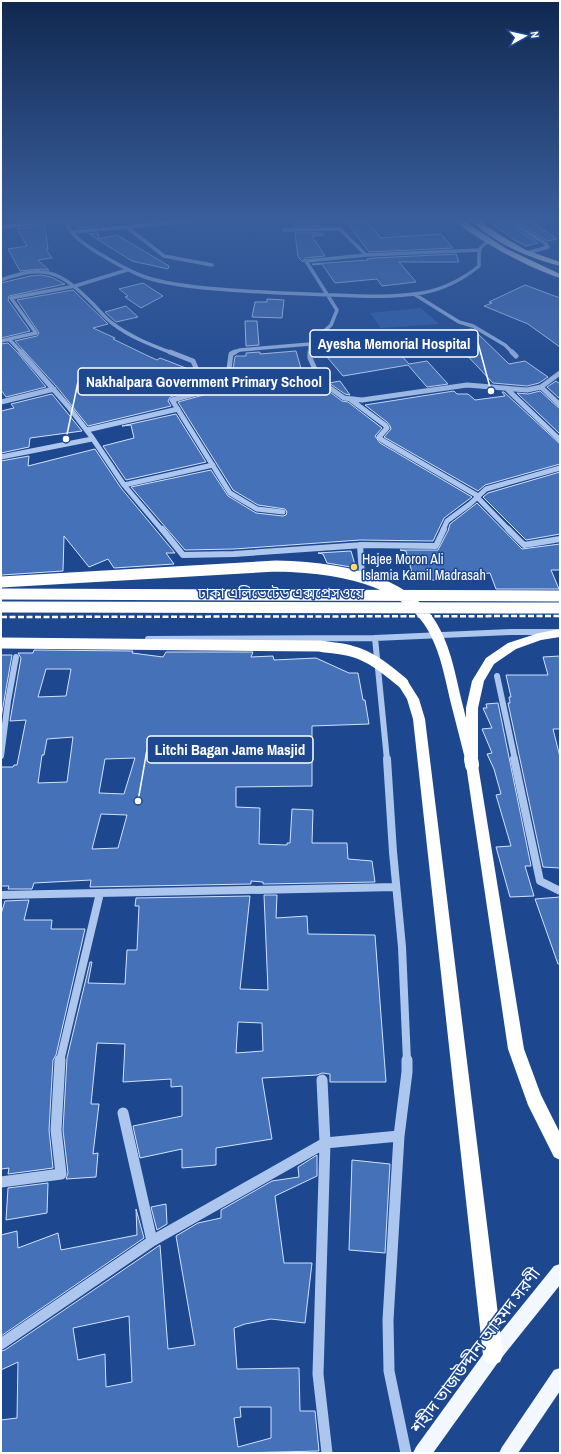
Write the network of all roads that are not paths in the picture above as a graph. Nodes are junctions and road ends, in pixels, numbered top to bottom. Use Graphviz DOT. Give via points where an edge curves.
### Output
graph roads {
  1 [pos="75,286"];
  2 [pos="191,286"];
  3 [pos="321,286"];
  4 [pos="448,286"];
  5 [pos="414,294"];
  6 [pos="326,295"];
  7 [pos="9,339"];
  8 [pos="1,340"];
  9 [pos="310,344"];
  10 [pos="516,356"];
  11 [pos="560,373"];
  12 [pos="541,387"];
  13 [pos="54,389"];
  14 [pos="507,389"];
  15 [pos="206,391"];
  16 [pos="349,398"];
  17 [pos="1,402"];
  18 [pos="560,405"];
  19 [pos="178,409"];
  20 [pos="87,430"];
  21 [pos="92,439"];
  22 [pos="560,440"];
  23 [pos="1,457"];
  24 [pos="213,465"];
  25 [pos="560,468"];
  26 [pos="124,484"];
  27 [pos="478,496"];
  28 [pos="283,512"];
  29 [pos="560,539"];
  30 [pos="360,545"];
  31 [pos="362,576"];
  32 [pos="1,582"];
  33 [pos="1,595"];
  34 [pos="560,596"];
  35 [pos="560,601"];
  36 [pos="1,607"];
  37 [pos="560,608"];
  38 [pos="560,632"];
  39 [pos="375,638"];
  40 [pos="1,641"];
  41 [pos="16,657"];
  42 [pos="497,676"];
  43 [pos="4,701"];
  44 [pos="1,756"];
  45 [pos="472,765"];
  46 [pos="396,887"];
  47 [pos="560,891"];
  48 [pos="100,893"];
  49 [pos="1,895"];
  50 [pos="322,1080"];
  51 [pos="123,1113"];
  52 [pos="399,1136"];
  53 [pos="325,1143"];
  54 [pos="560,1151"];
  55 [pos="1,1182"];
  56 [pos="152,1241"];
  57 [pos="560,1272"];
  58 [pos="1,1344"];
  59 [pos="493,1355"];
  60 [pos="560,1376"];
  61 [pos="326,1453"];
  62 [pos="406,1453"];
  63 [pos="422,1453"];
  64 [pos="508,1453"];
  1 -- 7 [label="street" via="11,298 36,333"];
  1 -- 15 [label="street" via="112,324 131,335 193,361"];
  2 -- 6 [label="street" via="220,290"];
  3 -- 6 [label="street"];
  4 -- 5 [label="street"];
  5 -- 6 [label="street"];
  5 -- 10 [label="street" via="459,322 473,326 505,345"];
  6 -- 9 [label="street" via="337,310 336,319 324,334"];
  7 -- 8 [label="street"];
  7 -- 13 [label="street"];
  9 -- 15 [label="street" via="240,350 231,354 231,384"];
  9 -- 16 [label="street" via="310,358 318,376 333,391"];
  11 -- 12 [label="street"];
  12 -- 14 [label="street" via="527,390"];
  12 -- 18 [label="street"];
  13 -- 17 [label="street"];
  13 -- 20 [label="street"];
  14 -- 16 [label="street" via="467,385 362,400"];
  14 -- 22 [label="street"];
  15 -- 19 [label="street" via="172,400"];
  16 -- 27 [label="street" via="385,424 387,428 379,437 382,440"];
  19 -- 20 [label="street"];
  19 -- 24 [label="street"];
  20 -- 21 [label="street"];
  21 -- 23 [label="street"];
  21 -- 26 [label="street"];
  24 -- 26 [label="street"];
  24 -- 28 [label="street" via="230,493 257,509"];
  25 -- 27 [label="street" via="486,489"];
  26 -- 30 [label="street" via="183,555 239,554"];
  27 -- 29 [label="street" via="524,545"];
  27 -- 30 [label="street" via="447,521 436,546"];
  30 -- 31 [label="street"];
  32 -- 45 [label="highway, bridge" via="277,566 328,569 372,580 417,606 435,631 448,665"];
  33 -- 34 [label="highway, ঢাকা এলিভেটেড এক্সপ্রেসওয়ে, bridge"];
  33 -- 35 [label="street" via="289,591"];
  36 -- 37 [label="highway, ঢাকা এলিভেটেড এক্সপ্রেসওয়ে, bridge"];
  38 -- 39 [label="street"];
  38 -- 45 [label="highway, bridge" via="512,646 490,662 483,671 472,708"];
  39 -- 40 [label="street"];
  39 -- 46 [label="street" via="385,729"];
  40 -- 59 [label="highway, bridge" via="320,646 352,651 384,666 403,683 413,699 419,719"];
  41 -- 43 [label="street"];
  42 -- 47 [label="street" via="540,881"];
  43 -- 44 [label="street"];
  45 -- 54 [label="highway" via="516,1049 534,1099"];
  46 -- 48 [label="street"];
  46 -- 52 [label="street" via="402,947 407,1072"];
  48 -- 49 [label="street"];
  48 -- 55 [label="street" via="60,1058 56,1130 61,1174"];
  50 -- 53 [label="street"];
  51 -- 56 [label="street"];
  52 -- 53 [label="street"];
  52 -- 62 [label="street" via="388,1320 389,1364"];
  53 -- 56 [label="street"];
  53 -- 61 [label="street" via="318,1374"];
  56 -- 58 [label="street"];
  57 -- 59 [label="main road, শহীদ তাজউদ্দীন আহমদ সরণী"];
  59 -- 63 [label="main road, শহীদ তাজউদ্দীন আহমদ সরণী"];
  60 -- 64 [label="main road"];
}
